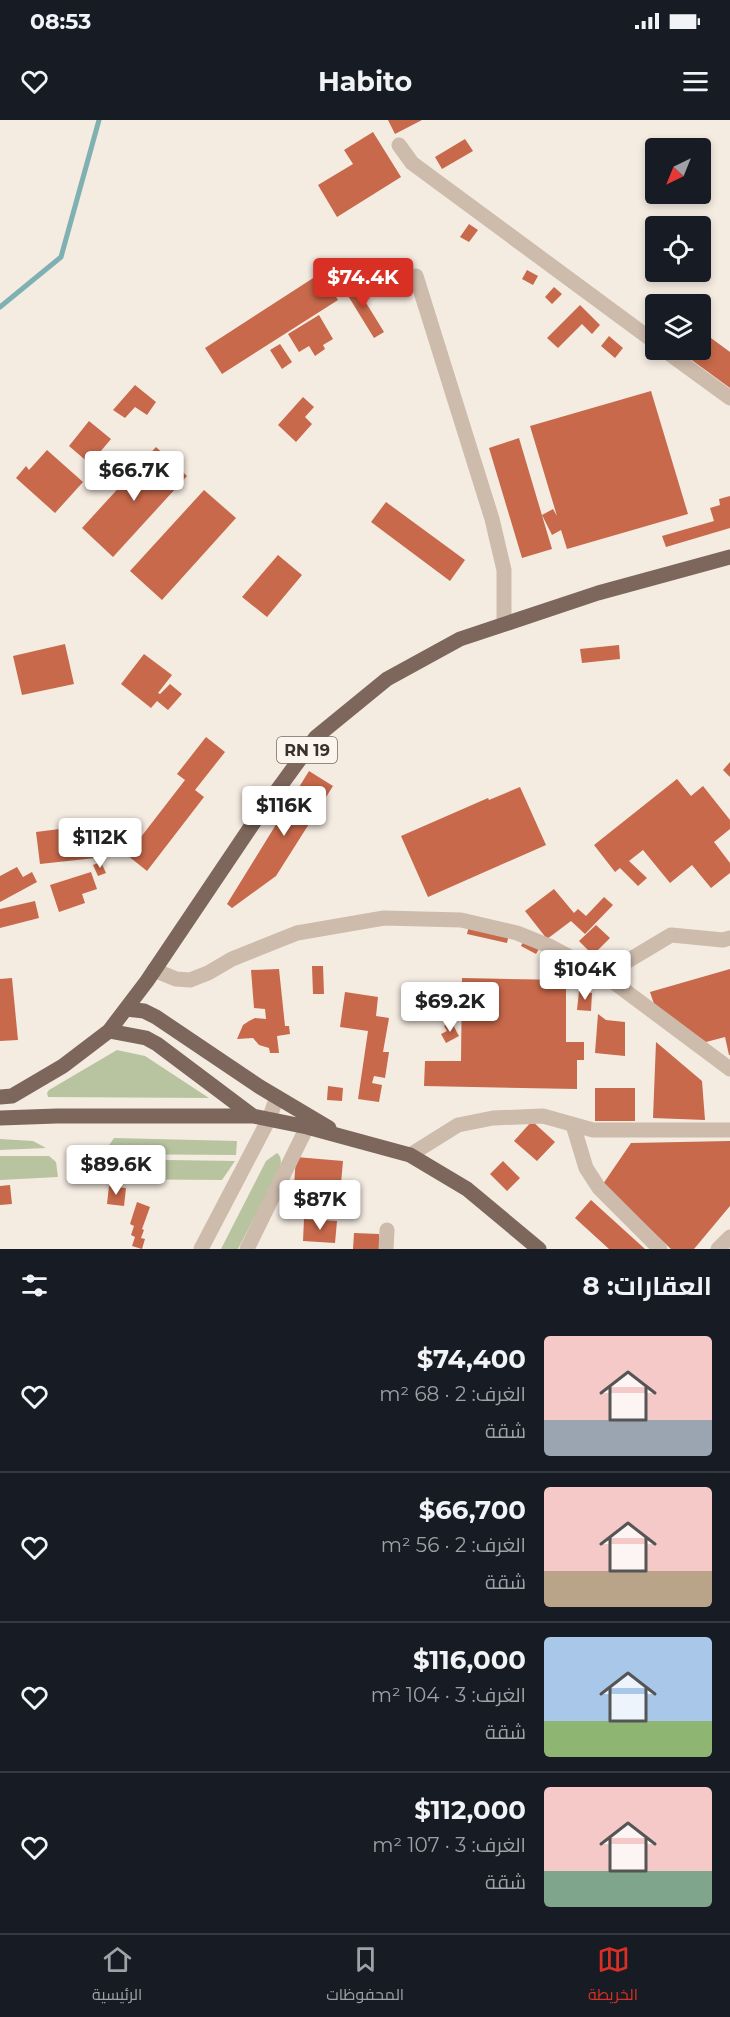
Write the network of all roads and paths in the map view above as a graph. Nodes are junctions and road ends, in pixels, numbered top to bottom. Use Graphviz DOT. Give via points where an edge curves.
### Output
graph roads {
  1 [pos="399,145"];
  2 [pos="416,276"];
  3 [pos="645,335"];
  4 [pos="678,360"];
  5 [pos="730,398"];
  6 [pos="730,557"];
  7 [pos="504,624"];
  8 [pos="730,938"];
  9 [pos="154,970"];
  10 [pos="604,975"];
  11 [pos="126,1009"];
  12 [pos="109,1031"];
  13 [pos="730,1069"];
  14 [pos="0,1097"];
  15 [pos="277,1097"];
  16 [pos="253,1116"];
  17 [pos="0,1118"];
  18 [pos="269,1119"];
  19 [pos="573,1125"];
  20 [pos="307,1127"];
  21 [pos="730,1130"];
  22 [pos="350,1140"];
  23 [pos="410,1155"];
  24 [pos="387,1230"];
  25 [pos="730,1238"];
  26 [pos="201,1249"];
  27 [pos="247,1249"];
  28 [pos="386,1249"];
  29 [pos="539,1249"];
  30 [pos="660,1249"];
  31 [pos="718,1249"];
  1 -- 3 [label="street" via="412,163"];
  2 -- 7 [label="street" via="492,519 504,570"];
  4 -- 5 [label="street"];
  6 -- 7 [label="main road, RN 19" via="598,593"];
  7 -- 9 [label="main road, RN 19" via="460,639 387,679 316,737"];
  8 -- 10 [label="street" via="671,935"];
  9 -- 10 [label="street" via="190,980 297,933 384,918 461,920 517,933"];
  9 -- 11 [label="main road, RN 19"];
  10 -- 13 [label="street"];
  11 -- 12 [label="main road, RN 19"];
  11 -- 15 [label="main road" via="156,1017"];
  12 -- 14 [label="main road, RN 19" via="63,1066 12,1096"];
  12 -- 16 [label="main road" via="157,1044"];
  15 -- 18 [label="street"];
  15 -- 22 [label="main road"];
  16 -- 17 [label="main road"];
  16 -- 18 [label="main road"];
  18 -- 20 [label="main road"];
  18 -- 26 [label="street"];
  19 -- 21 [label="street" via="593,1130"];
  19 -- 23 [label="street" via="543,1116 484,1120 458,1125"];
  19 -- 30 [label="street" via="586,1168 599,1188"];
  20 -- 22 [label="main road"];
  20 -- 27 [label="street"];
  22 -- 23 [label="main road"];
  23 -- 29 [label="main road" via="467,1189"];
  24 -- 28 [label="street"];
  25 -- 31 [label="street"];
}
